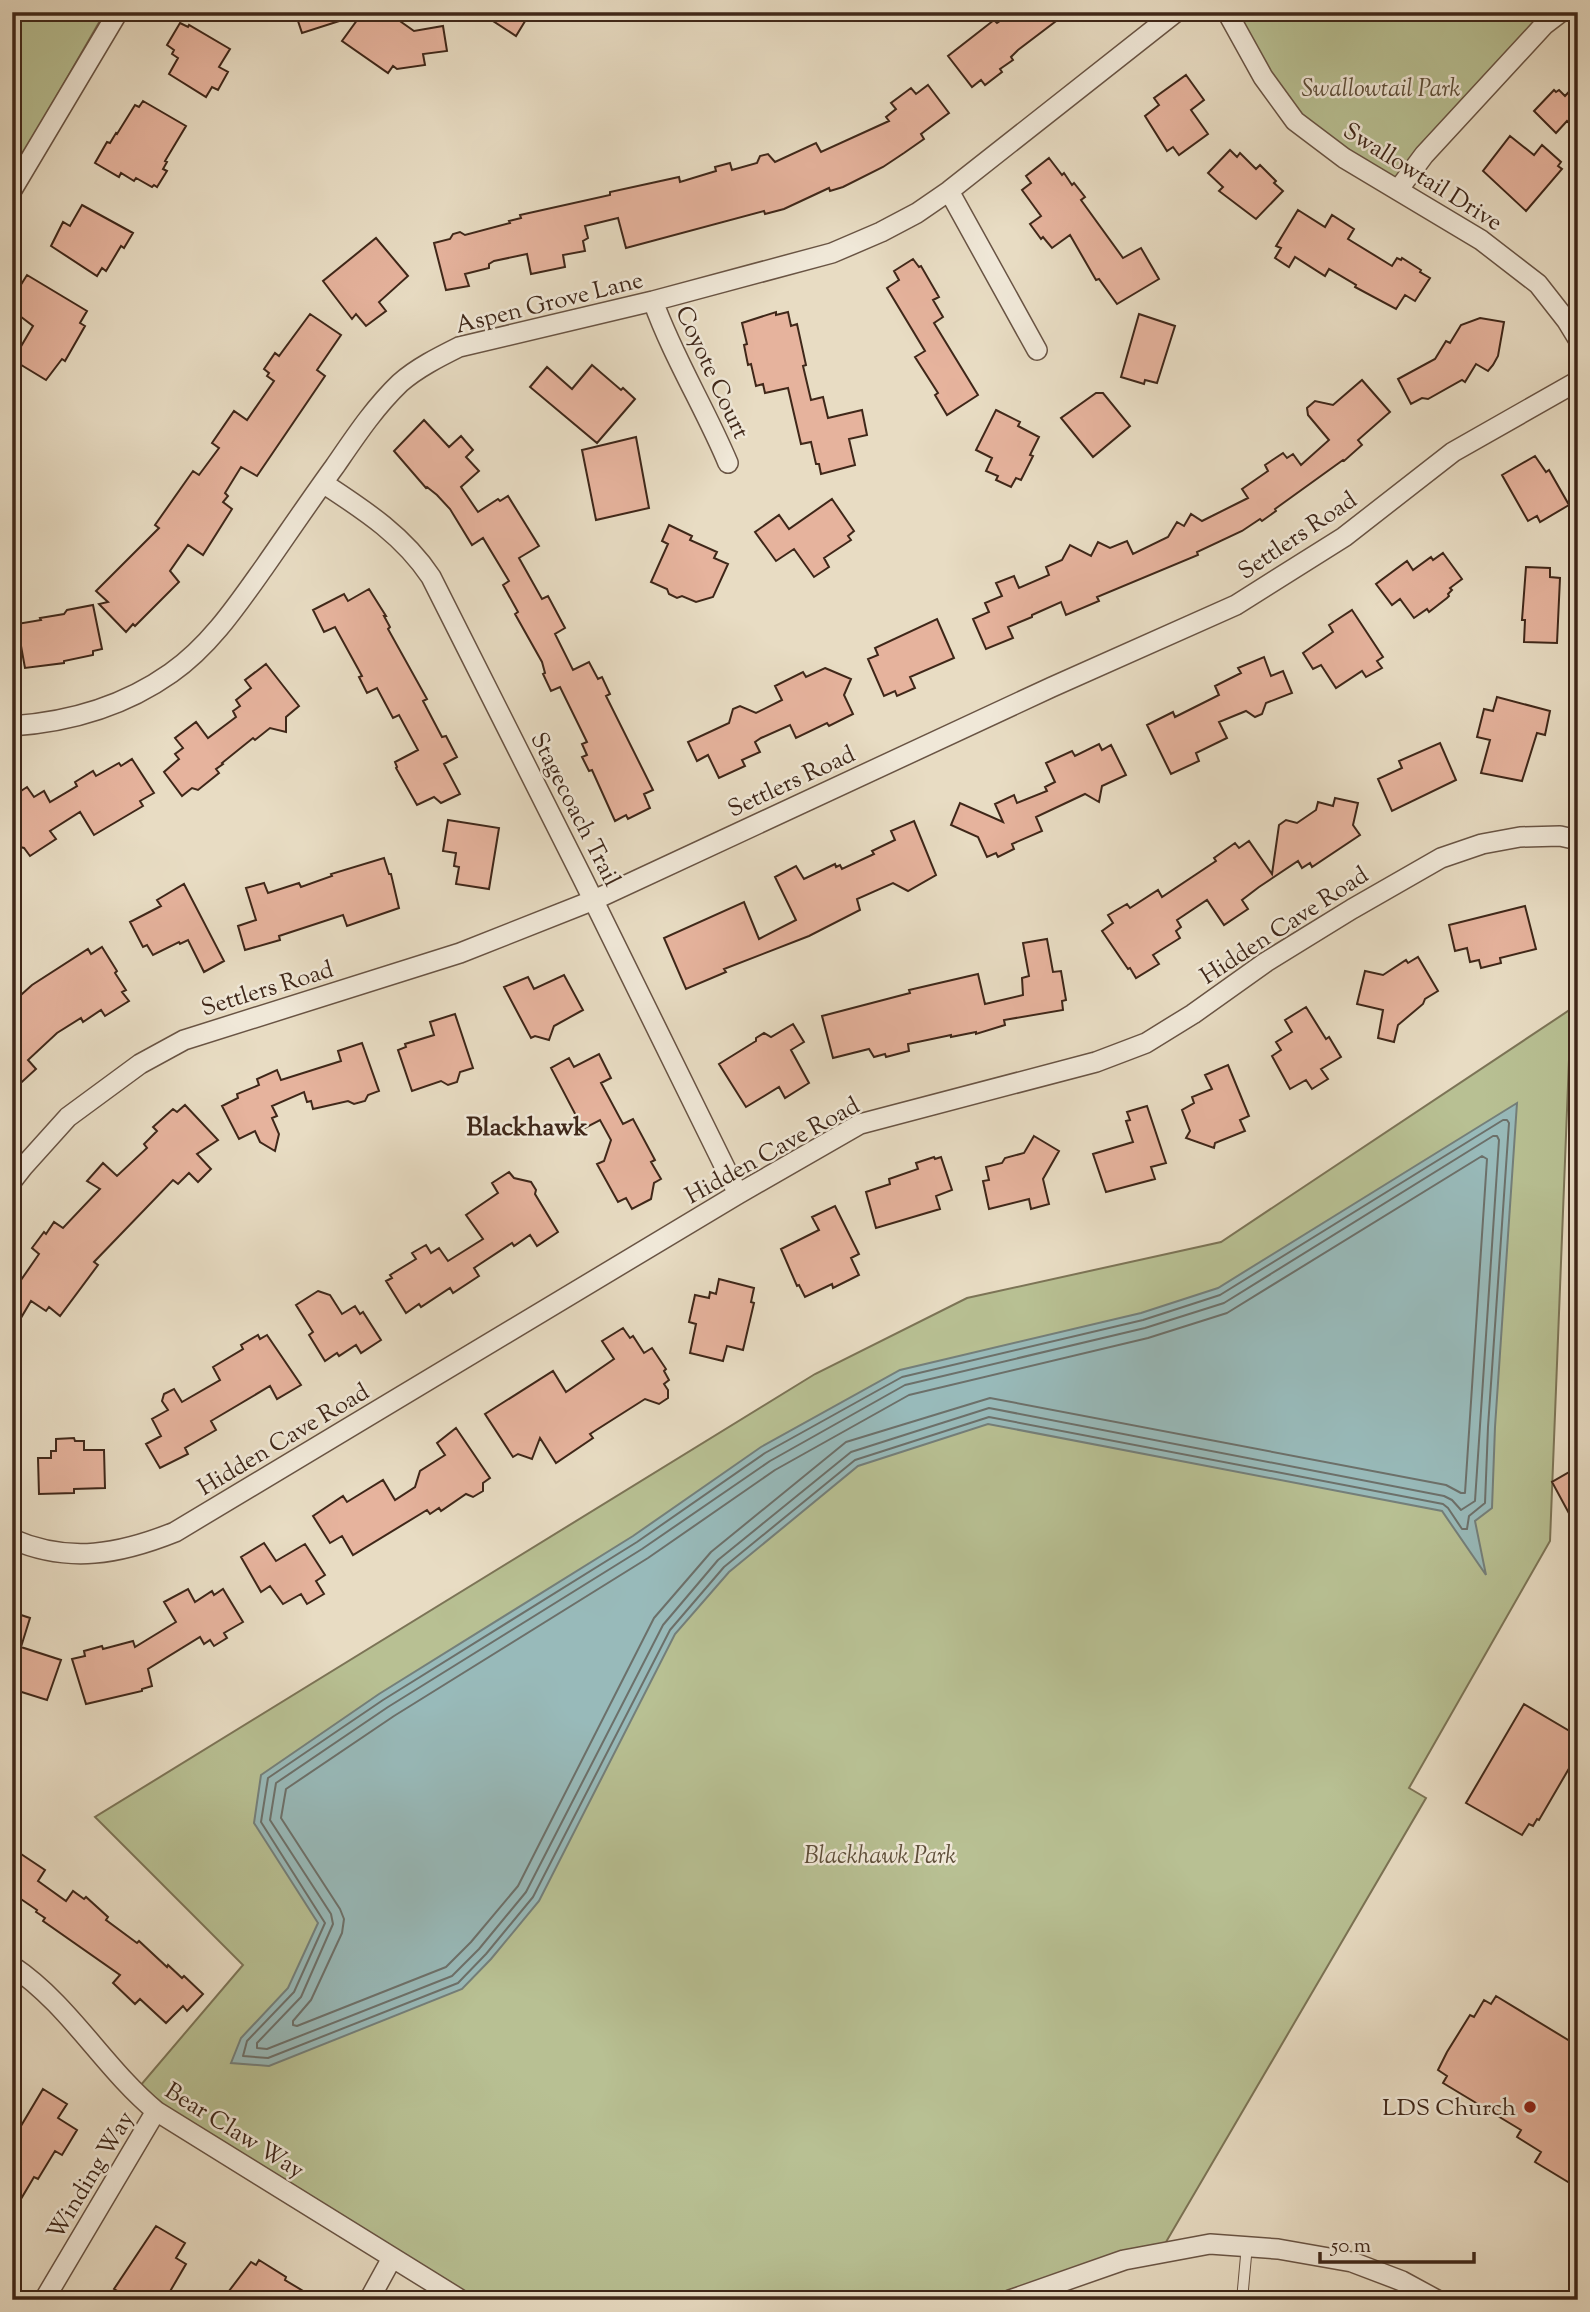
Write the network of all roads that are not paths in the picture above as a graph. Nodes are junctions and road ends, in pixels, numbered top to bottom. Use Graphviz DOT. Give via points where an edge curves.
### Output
graph roads {
  1 [pos="118,12"];
  2 [pos="1176,12"];
  3 [pos="1227,12"];
  4 [pos="1561,12"];
  5 [pos="12,190"];
  6 [pos="1398,190"];
  7 [pos="949,191"];
  8 [pos="653,301"];
  9 [pos="1578,339"];
  10 [pos="1037,350"];
  11 [pos="1578,381"];
  12 [pos="728,463"];
  13 [pos="323,483"];
  14 [pos="12,726"];
  15 [pos="1578,840"];
  16 [pos="594,900"];
  17 [pos="12,1181"];
  18 [pos="738,1194"];
  19 [pos="12,1539"];
  20 [pos="12,1966"];
  21 [pos="156,2111"];
  22 [pos="1247,2245"];
  23 [pos="392,2258"];
  24 [pos="44,2300"];
  25 [pos="369,2300"];
  26 [pos="461,2300"];
  27 [pos="1010,2300"];
  28 [pos="1242,2300"];
  29 [pos="1437,2300"];
  1 -- 5 [label="street"];
  2 -- 7 [label="street, Aspen Grove Lane"];
  3 -- 6 [label="street, Swallowtail Drive" via="1263,77 1295,121"];
  4 -- 6 [label="street" via="1423,155"];
  6 -- 9 [label="street, Swallowtail Drive" via="1482,240 1538,284"];
  7 -- 8 [label="street, Aspen Grove Lane" via="917,213 832,253"];
  7 -- 10 [label="street"];
  8 -- 12 [label="street, Coyote Court"];
  8 -- 13 [label="street, Aspen Grove Lane" via="459,347 435,359 402,381 371,414"];
  11 -- 16 [label="street, Settlers Road" via="1453,452 1344,537 1236,605"];
  13 -- 14 [label="street, Aspen Grove Lane" via="234,610 172,673 88,715"];
  13 -- 16 [label="street, Stagecoach Trail" via="380,521 417,555"];
  15 -- 18 [label="street, Hidden Cave Road" via="1520,837 1441,858 1266,962 1146,1043 1097,1062 860,1124"];
  16 -- 17 [label="street, Settlers Road" via="460,953 184,1040 141,1064 68,1117"];
  16 -- 18 [label="street, Stagecoach Trail"];
  18 -- 19 [label="street, Hidden Cave Road" via="175,1532 117,1552 83,1554"];
  20 -- 21 [label="street, Bear Claw Way" via="40,1989 134,2093"];
  21 -- 23 [label="street, Bear Claw Way"];
  21 -- 24 [label="street, Winding Way"];
  22 -- 27 [label="street" via="1210,2244 1124,2260"];
  22 -- 28 [label="lane"];
  22 -- 29 [label="street" via="1352,2262"];
  23 -- 25 [label="street"];
  23 -- 26 [label="street, Bear Claw Way"];
}
